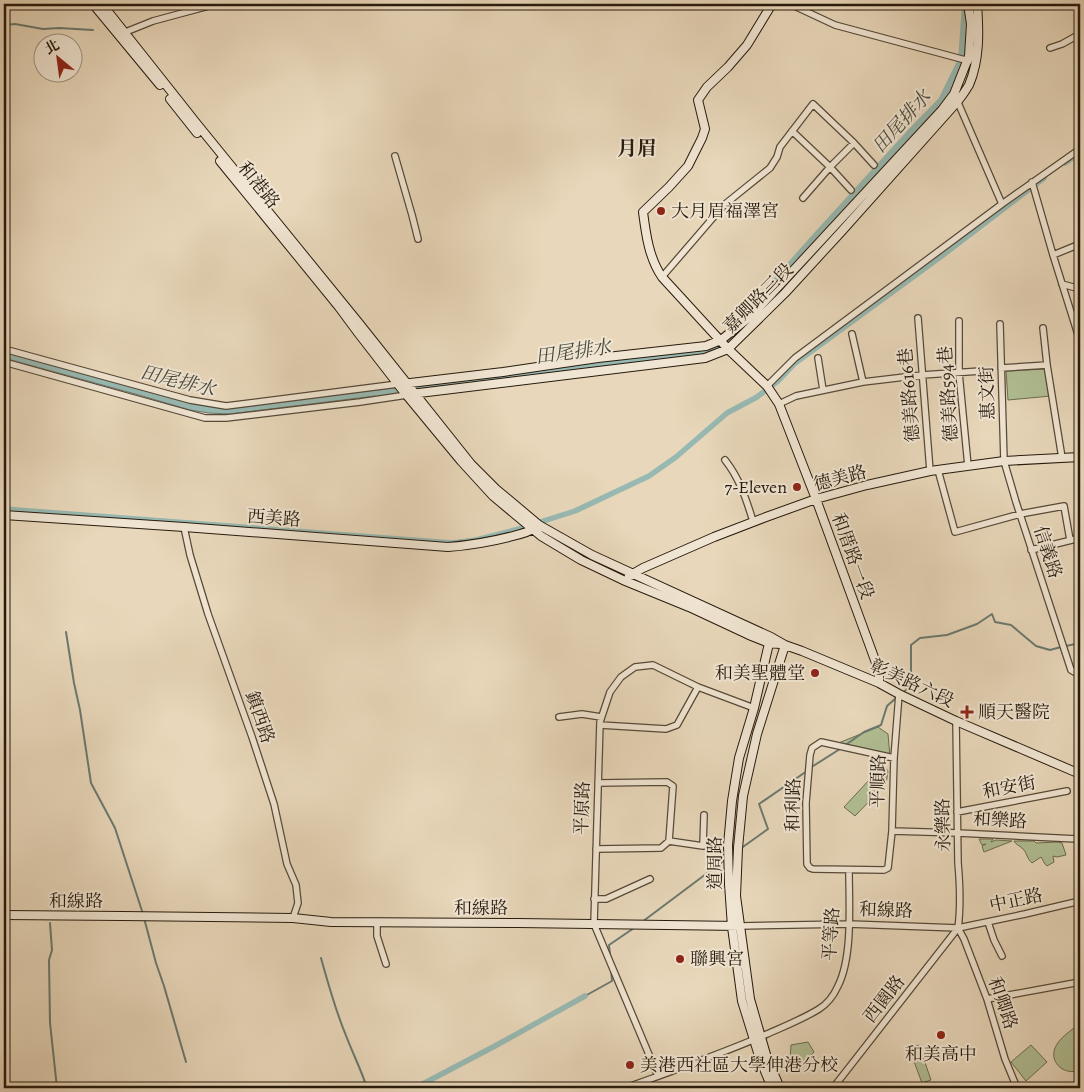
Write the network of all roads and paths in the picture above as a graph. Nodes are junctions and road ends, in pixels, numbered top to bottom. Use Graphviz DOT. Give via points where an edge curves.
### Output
graph roads {
  1 [pos="93,4"];
  2 [pos="102,4"];
  3 [pos="216,4"];
  4 [pos="772,4"];
  5 [pos="790,4"];
  6 [pos="968,4"];
  7 [pos="977,4"];
  8 [pos="122,34"];
  9 [pos="1080,34"];
  10 [pos="1050,48"];
  11 [pos="971,63"];
  12 [pos="954,94"];
  13 [pos="958,101"];
  14 [pos="792,131"];
  15 [pos="854,142"];
  16 [pos="1080,149"];
  17 [pos="396,156"];
  18 [pos="874,165"];
  19 [pos="830,167"];
  20 [pos="1032,182"];
  21 [pos="851,190"];
  22 [pos="803,198"];
  23 [pos="1002,204"];
  24 [pos="418,239"];
  25 [pos="1080,244"];
  26 [pos="1053,254"];
  27 [pos="662,277"];
  28 [pos="1062,284"];
  29 [pos="1080,289"];
  30 [pos="918,318"];
  31 [pos="958,321"];
  32 [pos="1000,324"];
  33 [pos="1043,328"];
  34 [pos="852,334"];
  35 [pos="1080,341"];
  36 [pos="725,345"];
  37 [pos="4,349"];
  38 [pos="818,358"];
  39 [pos="4,362"];
  40 [pos="1047,365"];
  41 [pos="1001,368"];
  42 [pos="981,371"];
  43 [pos="959,373"];
  44 [pos="922,375"];
  45 [pos="863,382"];
  46 [pos="767,386"];
  47 [pos="406,389"];
  48 [pos="823,390"];
  49 [pos="779,404"];
  50 [pos="226,406"];
  51 [pos="226,418"];
  52 [pos="1080,457"];
  53 [pos="1062,458"];
  54 [pos="725,460"];
  55 [pos="1004,461"];
  56 [pos="968,466"];
  57 [pos="934,470"];
  58 [pos="816,499"];
  59 [pos="1020,514"];
  60 [pos="4,515"];
  61 [pos="754,521"];
  62 [pos="534,524"];
  63 [pos="184,526"];
  64 [pos="1080,538"];
  65 [pos="1070,540"];
  66 [pos="1031,550"];
  67 [pos="585,551"];
  68 [pos="580,560"];
  69 [pos="633,574"];
  70 [pos="623,580"];
  71 [pos="770,640"];
  72 [pos="785,645"];
  73 [pos="1080,676"];
  74 [pos="879,683"];
  75 [pos="698,687"];
  76 [pos="899,694"];
  77 [pos="754,708"];
  78 [pos="559,717"];
  79 [pos="601,717"];
  80 [pos="956,721"];
  81 [pos="600,725"];
  82 [pos="894,758"];
  83 [pos="1080,774"];
  84 [pos="598,783"];
  85 [pos="1067,791"];
  86 [pos="957,812"];
  87 [pos="704,815"];
  88 [pos="892,831"];
  89 [pos="958,833"];
  90 [pos="1078,840"];
  91 [pos="669,842"];
  92 [pos="596,849"];
  93 [pos="888,868"];
  94 [pos="849,870"];
  95 [pos="650,879"];
  96 [pos="594,899"];
  97 [pos="1080,901"];
  98 [pos="4,916"];
  99 [pos="293,918"];
  100 [pos="377,922"];
  101 [pos="988,922"];
  102 [pos="594,924"];
  103 [pos="849,924"];
  104 [pos="736,927"];
  105 [pos="958,928"];
  106 [pos="1002,956"];
  107 [pos="386,964"];
  108 [pos="1080,982"];
  109 [pos="987,999"];
  110 [pos="757,1038"];
  111 [pos="658,1076"];
  112 [pos="625,1088"];
  113 [pos="772,1088"];
  114 [pos="780,1088"];
  115 [pos="833,1088"];
  116 [pos="1018,1088"];
  1 -- 8 [label="street, 和港路"];
  2 -- 8 [label="street, 和港路"];
  3 -- 8 [label="street" via="153,21"];
  4 -- 27 [label="street, 和厝路一段" via="746,45 698,100 705,129 688,166 643,212 650,251"];
  5 -- 11 [label="street" via="835,25"];
  6 -- 11 [label="street, 嘉卿路三段"];
  7 -- 11 [label="street, 嘉卿路三段" via="979,37"];
  8 -- 47 [label="street, 和港路" via="152,77"];
  9 -- 10 [label="street"];
  11 -- 12 [label="street, 嘉卿路三段"];
  11 -- 13 [label="street, 嘉卿路三段" via="968,85"];
  12 -- 13 [label="street"];
  12 -- 36 [label="street, 嘉卿路三段"];
  13 -- 23 [label="street"];
  13 -- 36 [label="street, 嘉卿路三段" via="785,293"];
  14 -- 15 [label="street" via="813,104"];
  14 -- 19 [label="street"];
  14 -- 27 [label="street" via="770,168 724,205"];
  15 -- 18 [label="street"];
  15 -- 19 [label="street"];
  16 -- 20 [label="street"];
  17 -- 24 [label="street"];
  19 -- 21 [label="street"];
  19 -- 22 [label="street"];
  20 -- 23 [label="street"];
  20 -- 26 [label="street"];
  23 -- 46 [label="street" via="795,358"];
  25 -- 26 [label="street"];
  26 -- 28 [label="street"];
  27 -- 36 [label="street, 和厝路一段"];
  28 -- 29 [label="street"];
  28 -- 35 [label="street"];
  30 -- 44 [label="street, 德美路616巷"];
  31 -- 43 [label="street, 德美路594巷"];
  32 -- 41 [label="street, 惠文街"];
  33 -- 40 [label="street"];
  34 -- 45 [label="street"];
  36 -- 46 [label="street, 和厝路一段"];
  36 -- 47 [label="street, 嘉卿路三段" via="598,358"];
  36 -- 47 [label="street, 嘉卿路三段" via="705,358"];
  37 -- 50 [label="street" via="190,400"];
  38 -- 48 [label="street"];
  39 -- 51 [label="street" via="205,418"];
  40 -- 41 [label="street"];
  40 -- 53 [label="street"];
  41 -- 55 [label="street, 惠文街"];
  42 -- 43 [label="street"];
  43 -- 44 [label="street"];
  43 -- 56 [label="street, 德美路594巷"];
  44 -- 45 [label="street"];
  44 -- 57 [label="street, 德美路616巷"];
  45 -- 48 [label="street"];
  46 -- 49 [label="street, 和厝路一段"];
  47 -- 50 [label="street"];
  47 -- 51 [label="street" via="360,402"];
  47 -- 62 [label="street, 和港路" via="471,464"];
  48 -- 49 [label="street"];
  49 -- 58 [label="street, 和厝路一段"];
  50 -- 51 [label="street"];
  52 -- 53 [label="street, 德美路"];
  53 -- 55 [label="street, 德美路"];
  54 -- 61 [label="street" via="740,482"];
  55 -- 56 [label="street, 德美路"];
  55 -- 59 [label="street, 信義路"];
  56 -- 57 [label="street, 德美路"];
  57 -- 58 [label="street, 德美路"];
  57 -- 59 [label="street, 德美路616巷" via="956,532"];
  58 -- 61 [label="street, 德美路"];
  58 -- 74 [label="street, 和厝路一段" via="879,671"];
  59 -- 65 [label="street" via="1064,506"];
  59 -- 66 [label="street, 信義路"];
  60 -- 63 [label="street, 西美路"];
  61 -- 69 [label="street, 德美路"];
  62 -- 63 [label="street, 西美路" via="490,542 448,546"];
  62 -- 67 [label="street, 彰美路六段"];
  62 -- 68 [label="street, 彰美路六段" via="541,536"];
  63 -- 99 [label="street, 鎮西路" via="208,614 274,804 287,864 296,886 298,903"];
  64 -- 65 [label="street"];
  65 -- 66 [label="street"];
  66 -- 73 [label="street, 信義路" via="1071,670"];
  67 -- 68 [label="street"];
  67 -- 69 [label="street, 彰美路六段"];
  68 -- 70 [label="street, 彰美路六段"];
  69 -- 70 [label="street, 德美路"];
  69 -- 71 [label="street, 彰美路六段"];
  70 -- 71 [label="street, 彰美路六段" via="748,635"];
  71 -- 72 [label="street, 彰美路六段"];
  71 -- 77 [label="street, 道周路"];
  72 -- 74 [label="street, 彰美路六段"];
  72 -- 104 [label="street, 道周路" via="757,734 743,796"];
  74 -- 76 [label="street, 彰美路六段"];
  75 -- 77 [label="street, 平原路"];
  75 -- 79 [label="street, 平原路" via="653,666 635,667 621,677 610,692"];
  75 -- 81 [label="street" via="677,725 666,729"];
  76 -- 80 [label="street, 彰美路六段"];
  76 -- 82 [label="street, 平順路"];
  77 -- 104 [label="street, 道周路" via="739,758 728,845 729,884"];
  78 -- 79 [label="street" via="582,714"];
  79 -- 81 [label="street, 平原路"];
  80 -- 83 [label="street, 彰美路六段"];
  80 -- 86 [label="street, 永樂路"];
  81 -- 84 [label="street, 平原路"];
  82 -- 88 [label="street, 平順路"];
  82 -- 94 [label="street, 和利路" via="821,742 812,748 806,803 807,864 813,869"];
  84 -- 91 [label="street" via="667,782 673,786"];
  84 -- 92 [label="street, 平原路"];
  85 -- 86 [label="street, 和安街"];
  86 -- 89 [label="street, 永樂路"];
  87 -- 91 [label="street" via="703,846"];
  88 -- 89 [label="street, 和樂路"];
  88 -- 93 [label="street, 平順路"];
  89 -- 90 [label="street, 和樂路"];
  89 -- 105 [label="street, 永樂路"];
  91 -- 92 [label="street" via="661,848"];
  92 -- 96 [label="street, 平原路"];
  93 -- 94 [label="street, 和利路"];
  94 -- 103 [label="street, 平等路"];
  95 -- 96 [label="street" via="606,899"];
  96 -- 102 [label="street, 平原路"];
  97 -- 101 [label="street, 中正路"];
  98 -- 99 [label="street, 和線路"];
  99 -- 100 [label="street, 和線路"];
  100 -- 102 [label="street, 和線路"];
  100 -- 107 [label="street" via="377,936"];
  101 -- 105 [label="street, 中正路"];
  101 -- 106 [label="street"];
  102 -- 104 [label="street, 和線路"];
  102 -- 111 [label="street, 平原路"];
  103 -- 104 [label="street, 和線路"];
  103 -- 105 [label="street, 和線路"];
  103 -- 110 [label="street, 平等路" via="847,959 838,988 829,1000 795,1022"];
  104 -- 110 [label="street, 道周路"];
  105 -- 109 [label="street, 和卿路"];
  105 -- 115 [label="street, 西園路"];
  108 -- 109 [label="street"];
  109 -- 116 [label="street, 和卿路" via="1005,1059"];
  110 -- 111 [label="street, 平等路"];
  110 -- 113 [label="street, 道周路"];
  110 -- 114 [label="street, 道周路"];
  111 -- 112 [label="street, 平等路"];
}
